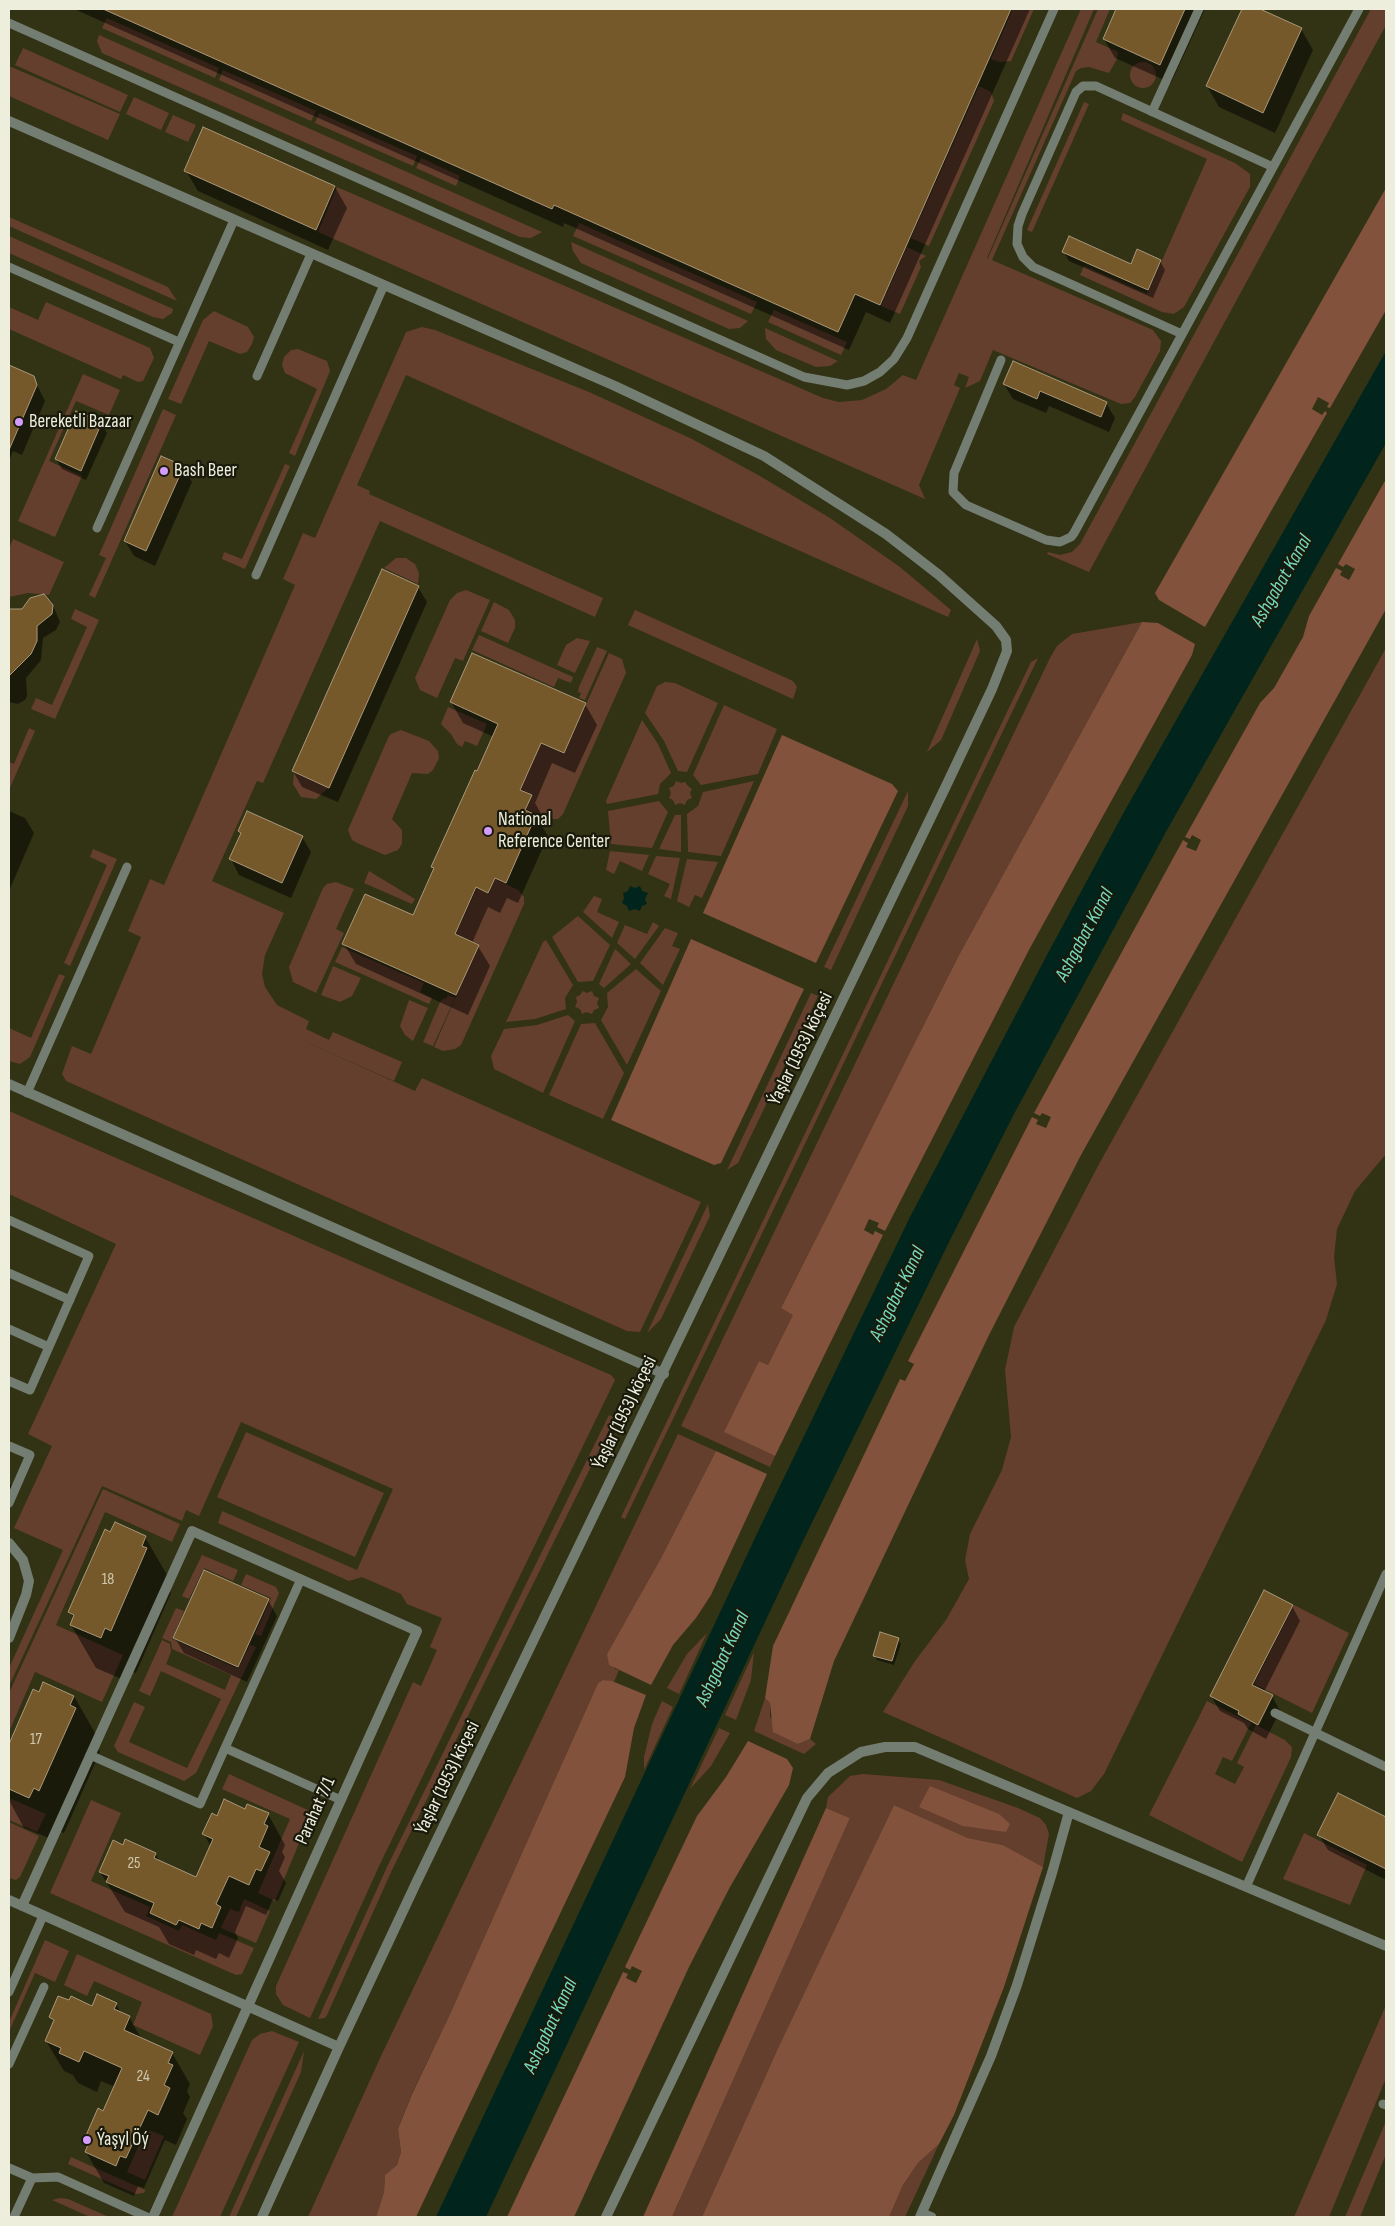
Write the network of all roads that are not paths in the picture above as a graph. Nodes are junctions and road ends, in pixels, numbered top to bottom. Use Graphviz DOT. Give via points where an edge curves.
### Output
graph roads {
  1 [pos="1054,9"];
  2 [pos="1198,9"];
  3 [pos="1359,9"];
  4 [pos="9,23"];
  5 [pos="1152,112"];
  6 [pos="9,122"];
  7 [pos="1273,167"];
  8 [pos="234,220"];
  9 [pos="311,254"];
  10 [pos="9,267"];
  11 [pos="384,286"];
  12 [pos="1182,334"];
  13 [pos="179,342"];
  14 [pos="1001,360"];
  15 [pos="257,376"];
  16 [pos="98,528"];
  17 [pos="256,574"];
  18 [pos="127,867"];
  19 [pos="9,1084"];
  20 [pos="27,1092"];
  21 [pos="9,1220"];
  22 [pos="9,1273"];
  23 [pos="70,1300"];
  24 [pos="9,1329"];
  25 [pos="49,1347"];
  26 [pos="664,1374"];
  27 [pos="9,1381"];
  28 [pos="9,1446"];
  29 [pos="9,1504"];
  30 [pos="9,1543"];
  31 [pos="1386,1574"];
  32 [pos="302,1578"];
  33 [pos="9,1638"];
  34 [pos="1275,1713"];
  35 [pos="1316,1733"];
  36 [pos="225,1748"];
  37 [pos="90,1755"];
  38 [pos="1386,1767"];
  39 [pos="341,1800"];
  40 [pos="1069,1812"];
  41 [pos="1246,1887"];
  42 [pos="9,1900"];
  43 [pos="22,1906"];
  44 [pos="42,1916"];
  45 [pos="1386,1946"];
  46 [pos="44,1986"];
  47 [pos="9,1992"];
  48 [pos="248,2006"];
  49 [pos="339,2047"];
  50 [pos="9,2064"];
  51 [pos="9,2168"];
  52 [pos="32,2178"];
  53 [pos="921,2215"];
  54 [pos="14,2217"];
  55 [pos="147,2217"];
  56 [pos="153,2217"];
  57 [pos="262,2217"];
  58 [pos="606,2217"];
  59 [pos="932,2217"];
  1 -- 4 [label="lane" via="907,338 894,359 880,372 864,381 847,385 804,378"];
  2 -- 5 [label="lane"];
  3 -- 7 [label="lane"];
  5 -- 7 [label="lane"];
  5 -- 12 [label="lane" via="1096,86 1080,88 1022,214 1017,244 1033,267"];
  6 -- 8 [label="street, Ýaşlar (1953) köçesi"];
  7 -- 12 [label="lane"];
  8 -- 9 [label="street, Ýaşlar (1953) köçesi"];
  8 -- 13 [label="lane"];
  9 -- 11 [label="street, Ýaşlar (1953) köçesi"];
  9 -- 15 [label="lane"];
  10 -- 13 [label="lane"];
  11 -- 17 [label="lane"];
  11 -- 26 [label="street, Ýaşlar (1953) köçesi" via="641,398 764,456 886,534 969,600 1006,640 1007,651 996,680"];
  12 -- 14 [label="lane" via="1074,533 1060,542 1046,540 966,505 953,492 954,473"];
  13 -- 16 [label="lane"];
  18 -- 20 [label="lane"];
  19 -- 20 [label="street"];
  20 -- 26 [label="street"];
  21 -- 23 [label="lane" via="89,1256"];
  22 -- 23 [label="lane"];
  23 -- 25 [label="lane"];
  24 -- 25 [label="lane"];
  25 -- 27 [label="lane" via="30,1390"];
  26 -- 49 [label="street, Ýaşlar (1953) köçesi"];
  28 -- 29 [label="lane" via="30,1455"];
  30 -- 33 [label="street" via="23,1560 29,1581"];
  31 -- 35 [label="lane"];
  32 -- 36 [label="lane"];
  32 -- 37 [label="street" via="192,1531"];
  32 -- 39 [label="street, Parahat 7/1" via="417,1631"];
  34 -- 35 [label="lane"];
  35 -- 38 [label="lane"];
  35 -- 41 [label="lane"];
  36 -- 37 [label="lane" via="200,1804"];
  36 -- 39 [label="lane"];
  37 -- 43 [label="street"];
  39 -- 48 [label="street, Parahat 7/1"];
  40 -- 41 [label="street"];
  40 -- 53 [label="street" via="997,2038"];
  40 -- 58 [label="street" via="915,1747 885,1747 861,1752 828,1772 806,1798"];
  41 -- 45 [label="street"];
  42 -- 43 [label="street"];
  43 -- 44 [label="street"];
  44 -- 47 [label="lane"];
  44 -- 48 [label="street"];
  46 -- 50 [label="lane"];
  48 -- 49 [label="street"];
  48 -- 56 [label="street, Parahat 7/1"];
  49 -- 57 [label="street, Ýaşlar (1953) köçesi"];
  51 -- 52 [label="lane"];
  52 -- 54 [label="lane"];
  52 -- 55 [label="lane" via="58,2177"];
  53 -- 59 [label="lane"];
}
